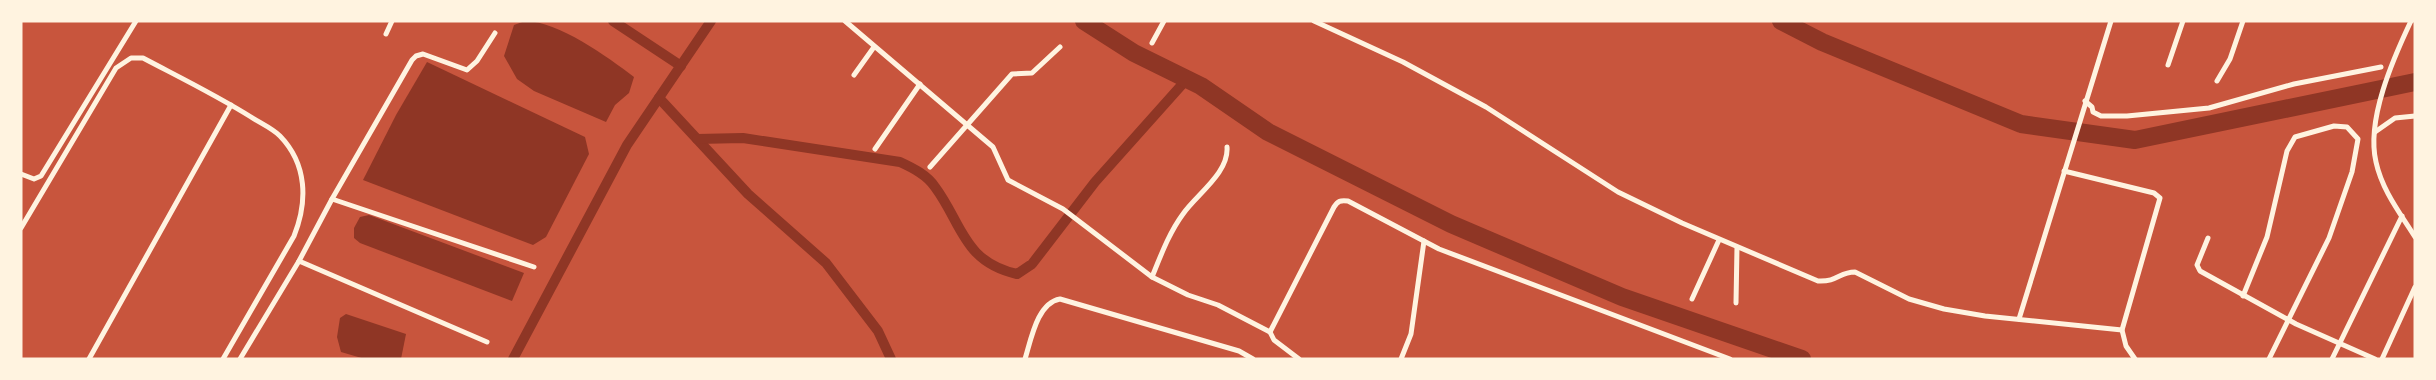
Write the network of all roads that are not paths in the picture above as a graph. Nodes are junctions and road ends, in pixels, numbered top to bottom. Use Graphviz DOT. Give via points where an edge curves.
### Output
graph roads {
  1 [pos="136,21"];
  2 [pos="392,21"];
  3 [pos="845,21"];
  4 [pos="1164,21"];
  5 [pos="1314,21"];
  6 [pos="2112,21"];
  7 [pos="2183,21"];
  8 [pos="2243,21"];
  9 [pos="2410,21"];
  10 [pos="495,33"];
  11 [pos="386,34"];
  12 [pos="1152,43"];
  13 [pos="874,47"];
  14 [pos="1060,47"];
  15 [pos="2168,65"];
  16 [pos="2381,67"];
  17 [pos="854,75"];
  18 [pos="2217,82"];
  19 [pos="920,84"];
  20 [pos="2085,103"];
  21 [pos="231,105"];
  22 [pos="2415,116"];
  23 [pos="969,125"];
  24 [pos="2374,132"];
  25 [pos="1227,147"];
  26 [pos="875,149"];
  27 [pos="930,167"];
  28 [pos="2064,171"];
  29 [pos="21,174"];
  30 [pos="332,199"];
  31 [pos="2402,216"];
  32 [pos="21,228"];
  33 [pos="2415,236"];
  34 [pos="2208,238"];
  35 [pos="1719,240"];
  36 [pos="1424,241"];
  37 [pos="1737,247"];
  38 [pos="299,261"];
  39 [pos="534,267"];
  40 [pos="1152,277"];
  41 [pos="2415,287"];
  42 [pos="2243,296"];
  43 [pos="1692,299"];
  44 [pos="1736,303"];
  45 [pos="2019,319"];
  46 [pos="2289,320"];
  47 [pos="2122,330"];
  48 [pos="1270,332"];
  49 [pos="487,342"];
  50 [pos="2340,343"];
  51 [pos="89,359"];
  52 [pos="223,359"];
  53 [pos="240,359"];
  54 [pos="1025,359"];
  55 [pos="1253,359"];
  56 [pos="1299,359"];
  57 [pos="1401,359"];
  58 [pos="1730,359"];
  59 [pos="2135,359"];
  60 [pos="2269,359"];
  61 [pos="2332,359"];
  62 [pos="2375,359"];
  63 [pos="2382,359"];
  1 -- 29 [label="street" via="41,176 34,179"];
  2 -- 11 [label="street"];
  3 -- 13 [label="street"];
  4 -- 12 [label="street"];
  5 -- 35 [label="street" via="1404,62 1486,107 1618,192"];
  6 -- 20 [label="street"];
  7 -- 15 [label="street"];
  8 -- 18 [label="street" via="2230,59"];
  9 -- 24 [label="street"];
  10 -- 30 [label="street" via="467,70 423,54 416,56"];
  13 -- 17 [label="street"];
  13 -- 19 [label="street"];
  14 -- 23 [label="street" via="1032,73 1012,74"];
  16 -- 20 [label="street" via="2294,84 2200,109 2101,116"];
  19 -- 23 [label="street"];
  19 -- 26 [label="street"];
  20 -- 28 [label="street"];
  21 -- 32 [label="street" via="142,58 124,61 111,77"];
  21 -- 51 [label="street"];
  21 -- 52 [label="street" via="282,137 303,177 304,195 302,218 294,236"];
  22 -- 24 [label="street" via="2395,118"];
  23 -- 27 [label="street"];
  23 -- 40 [label="street" via="993,147 1008,180 1063,209"];
  24 -- 31 [label="street" via="2376,164 2382,183"];
  25 -- 40 [label="street" via="1225,161 1210,184 1183,214"];
  28 -- 45 [label="street"];
  28 -- 47 [label="street" via="2154,193 2160,198"];
  30 -- 38 [label="street"];
  30 -- 39 [label="street"];
  31 -- 33 [label="street"];
  31 -- 50 [label="street"];
  34 -- 42 [label="street" via="2197,265 2200,271"];
  35 -- 37 [label="street"];
  35 -- 43 [label="street"];
  36 -- 48 [label="street" via="1348,201 1340,200"];
  36 -- 57 [label="street" via="1411,334"];
  36 -- 58 [label="street"];
  37 -- 44 [label="street"];
  37 -- 45 [label="street" via="1818,281 1836,280 1846,272 1855,272 1909,299 1984,316"];
  38 -- 49 [label="street"];
  38 -- 53 [label="street"];
  40 -- 48 [label="street" via="1188,295 1218,305"];
  41 -- 63 [label="street"];
  42 -- 46 [label="street"];
  42 -- 46 [label="street" via="2267,237 2291,142 2295,137 2334,126 2347,126 2358,139 2352,172 2329,238"];
  45 -- 47 [label="street"];
  46 -- 50 [label="street"];
  46 -- 60 [label="street"];
  47 -- 59 [label="street" via="2126,346"];
  48 -- 56 [label="street" via="1274,340"];
  50 -- 61 [label="street"];
  50 -- 62 [label="street"];
  54 -- 55 [label="street" via="1045,307 1060,299 1239,351"];
}
